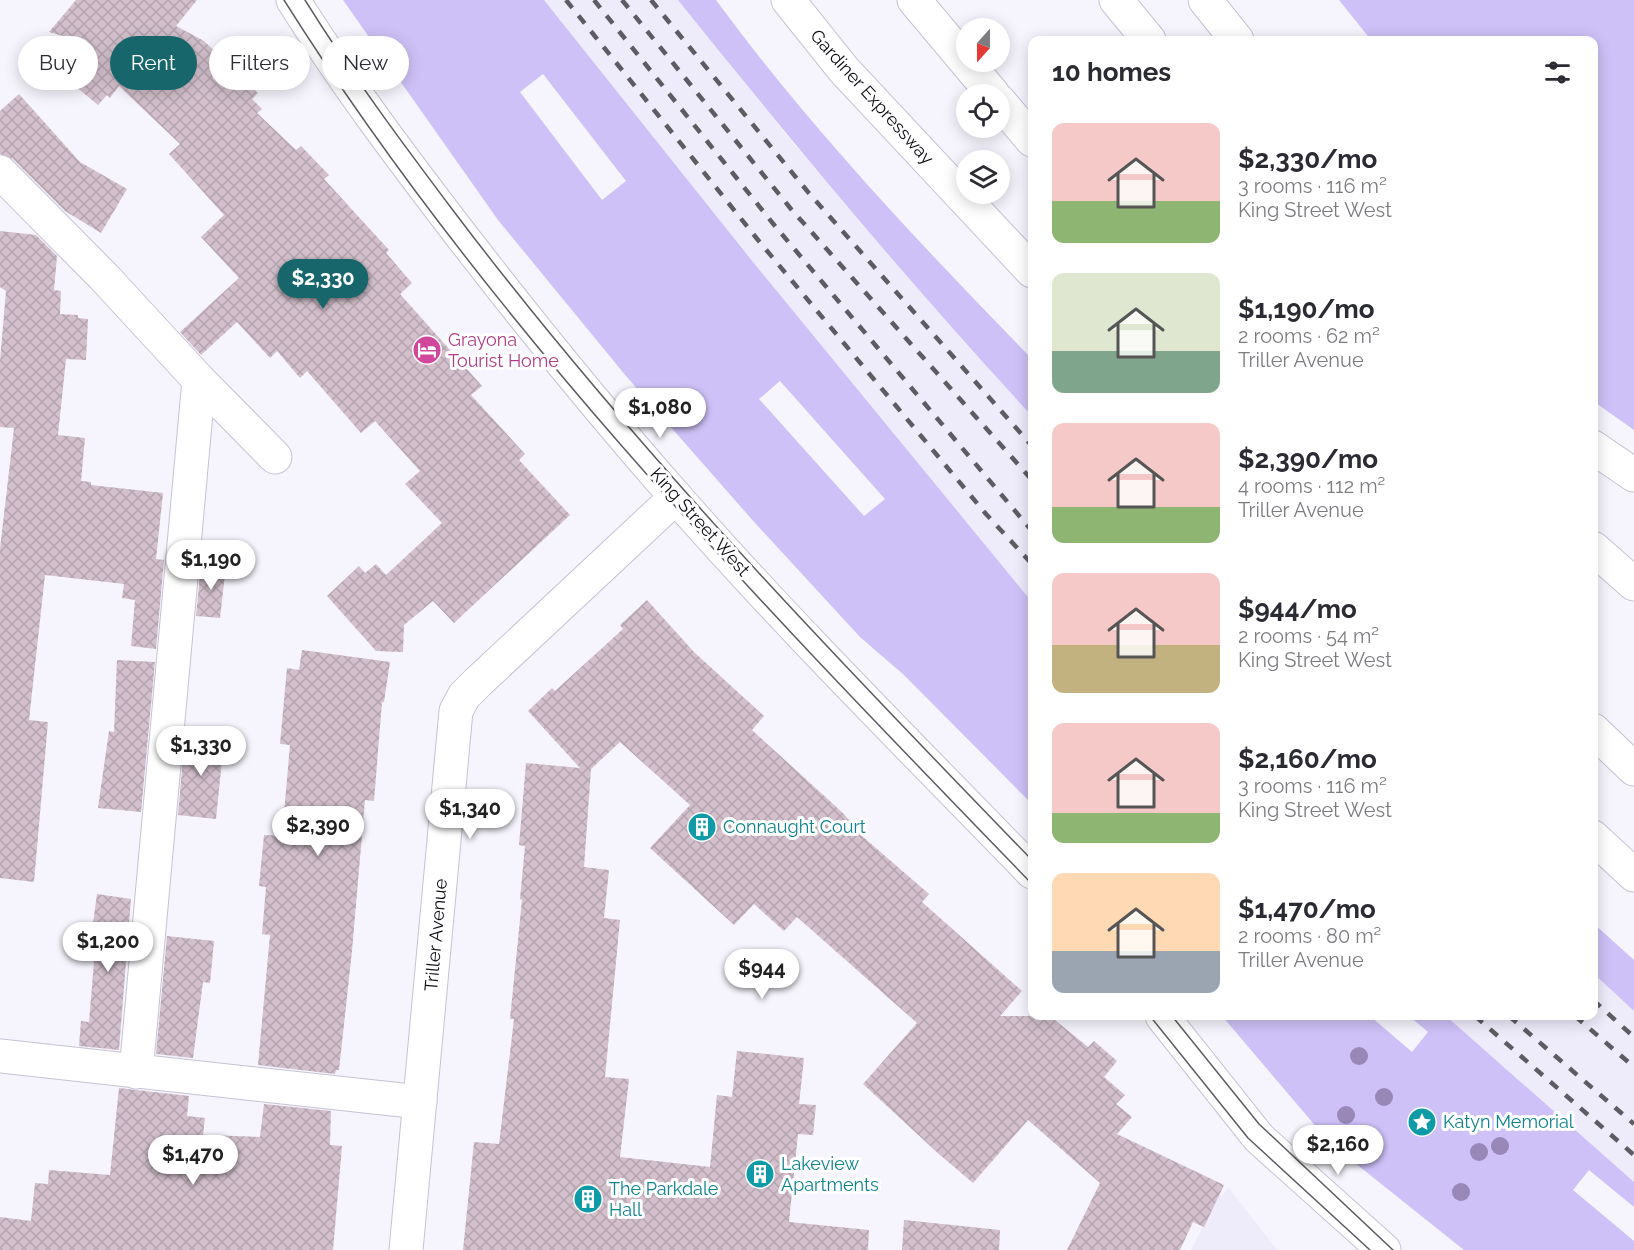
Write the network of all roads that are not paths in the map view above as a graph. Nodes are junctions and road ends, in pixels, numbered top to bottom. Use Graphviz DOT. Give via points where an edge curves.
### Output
graph roads {
  1 [pos="293,0"];
  2 [pos="788,0"];
  3 [pos="914,0"];
  4 [pos="1116,0"];
  5 [pos="1205,0"];
  6 [pos="1146,36"];
  7 [pos="1234,36"];
  8 [pos="985,84"];
  9 [pos="1010,114"];
  10 [pos="1028,135"];
  11 [pos="0,172"];
  12 [pos="1028,267"];
  13 [pos="199,380"];
  14 [pos="1598,450"];
  15 [pos="275,458"];
  16 [pos="1634,475"];
  17 [pos="676,497"];
  18 [pos="1598,552"];
  19 [pos="1634,584"];
  20 [pos="1598,735"];
  21 [pos="1634,769"];
  22 [pos="1598,842"];
  23 [pos="1028,868"];
  24 [pos="1634,875"];
  25 [pos="1165,1020"];
  26 [pos="0,1056"];
  27 [pos="136,1072"];
  28 [pos="420,1102"];
  29 [pos="406,1250"];
  30 [pos="1384,1250"];
  1 -- 17 [label="main road, King Street West" via="330,60 424,188 511,300"];
  2 -- 12 [label="main road, Gardiner Expressway" via="844,70"];
  3 -- 8 [label="main road"];
  4 -- 6 [label="main road"];
  5 -- 7 [label="main road"];
  9 -- 10 [label="main road"];
  11 -- 13 [label="main road"];
  13 -- 15 [label="main road"];
  13 -- 27 [label="main road"];
  14 -- 16 [label="main road"];
  17 -- 23 [label="main road, King Street West"];
  17 -- 28 [label="main road, Triller Avenue" via="459,703"];
  18 -- 19 [label="main road"];
  20 -- 21 [label="main road"];
  22 -- 24 [label="main road"];
  25 -- 30 [label="main road" via="1259,1138"];
  26 -- 27 [label="main road"];
  27 -- 28 [label="main road"];
  28 -- 29 [label="main road, Triller Avenue"];
}
